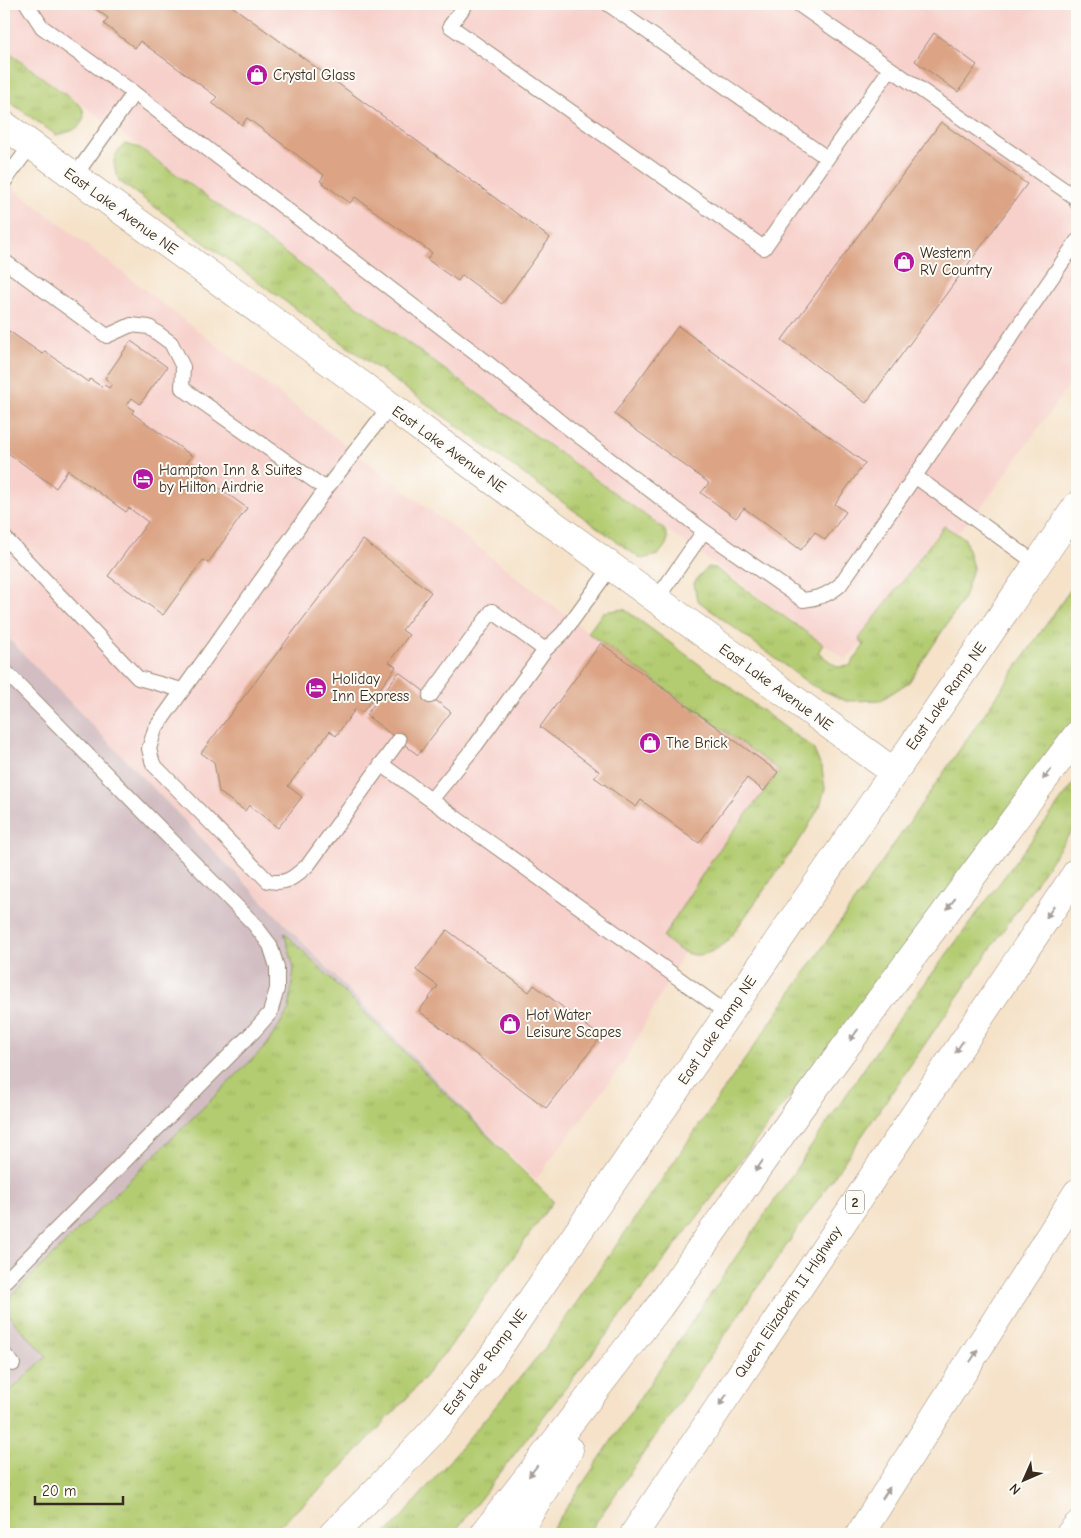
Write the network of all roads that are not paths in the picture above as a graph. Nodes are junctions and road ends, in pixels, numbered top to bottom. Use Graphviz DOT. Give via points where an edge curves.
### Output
graph roads {
  1 [pos="27,4"];
  2 [pos="466,4"];
  3 [pos="608,4"];
  4 [pos="798,4"];
  5 [pos="890,68"];
  6 [pos="134,93"];
  7 [pos="4,125"];
  8 [pos="32,146"];
  9 [pos="827,158"];
  10 [pos="74,177"];
  11 [pos="4,182"];
  12 [pos="1077,203"];
  13 [pos="1077,241"];
  14 [pos="4,261"];
  15 [pos="390,406"];
  16 [pos="916,476"];
  17 [pos="326,489"];
  18 [pos="1077,506"];
  19 [pos="704,531"];
  20 [pos="4,537"];
  21 [pos="1037,564"];
  22 [pos="611,567"];
  23 [pos="656,600"];
  24 [pos="545,650"];
  25 [pos="4,670"];
  26 [pos="182,690"];
  27 [pos="430,696"];
  28 [pos="1077,735"];
  29 [pos="399,740"];
  30 [pos="381,764"];
  31 [pos="894,772"];
  32 [pos="431,800"];
  33 [pos="1077,872"];
  34 [pos="728,1014"];
  35 [pos="1077,1193"];
  36 [pos="4,1282"];
  37 [pos="659,1307"];
  38 [pos="1077,1526"];
  39 [pos="333,1534"];
  40 [pos="484,1534"];
  41 [pos="516,1534"];
  42 [pos="634,1534"];
  43 [pos="860,1534"];
  44 [pos="1070,1534"];
  1 -- 6 [label="lane" via="42,27"];
  2 -- 9 [label="lane" via="450,26 764,248"];
  3 -- 9 [label="lane"];
  4 -- 5 [label="lane"];
  5 -- 9 [label="lane"];
  5 -- 12 [label="lane" via="1076,198"];
  6 -- 10 [label="lane"];
  6 -- 19 [label="lane"];
  7 -- 8 [label="main road, East Lake Avenue NE"];
  8 -- 10 [label="main road, East Lake Avenue NE"];
  8 -- 11 [label="lane"];
  10 -- 15 [label="main road, East Lake Avenue NE"];
  13 -- 16 [label="lane"];
  14 -- 17 [label="lane" via="107,336 131,325 149,327 171,343 184,367 182,388"];
  15 -- 17 [label="lane"];
  15 -- 22 [label="main road, East Lake Avenue NE"];
  16 -- 19 [label="lane" via="840,584 819,598 803,600"];
  16 -- 21 [label="lane"];
  17 -- 26 [label="lane"];
  18 -- 21 [label="main road, East Lake Ramp NE"];
  19 -- 23 [label="lane"];
  20 -- 26 [label="lane" via="138,678"];
  21 -- 31 [label="main road, East Lake Ramp NE"];
  22 -- 23 [label="main road, East Lake Avenue NE"];
  22 -- 24 [label="lane" via="563,633"];
  23 -- 31 [label="main road, East Lake Avenue NE"];
  24 -- 27 [label="lane" via="492,611"];
  24 -- 32 [label="lane" via="476,745"];
  25 -- 36 [label="lane" via="254,924 270,945 277,968 277,989 270,1013 254,1031"];
  26 -- 30 [label="lane" via="155,729 149,749 153,764 268,881 280,884 292,879 308,865"];
  28 -- 37 [label="main road, one-way" via="806,1100"];
  29 -- 30 [label="lane"];
  30 -- 32 [label="lane"];
  31 -- 34 [label="main road, East Lake Ramp NE"];
  32 -- 34 [label="lane"];
  33 -- 42 [label="main road, Queen Elizabeth II Highway / 2, one-way"];
  34 -- 39 [label="main road, East Lake Ramp NE" via="488,1363 433,1431"];
  43 -- 35 [label="main road, one-way"];
  37 -- 40 [label="main road, one-way"];
  37 -- 41 [label="main road"];
  38 -- 44 [label="main road"];
}
